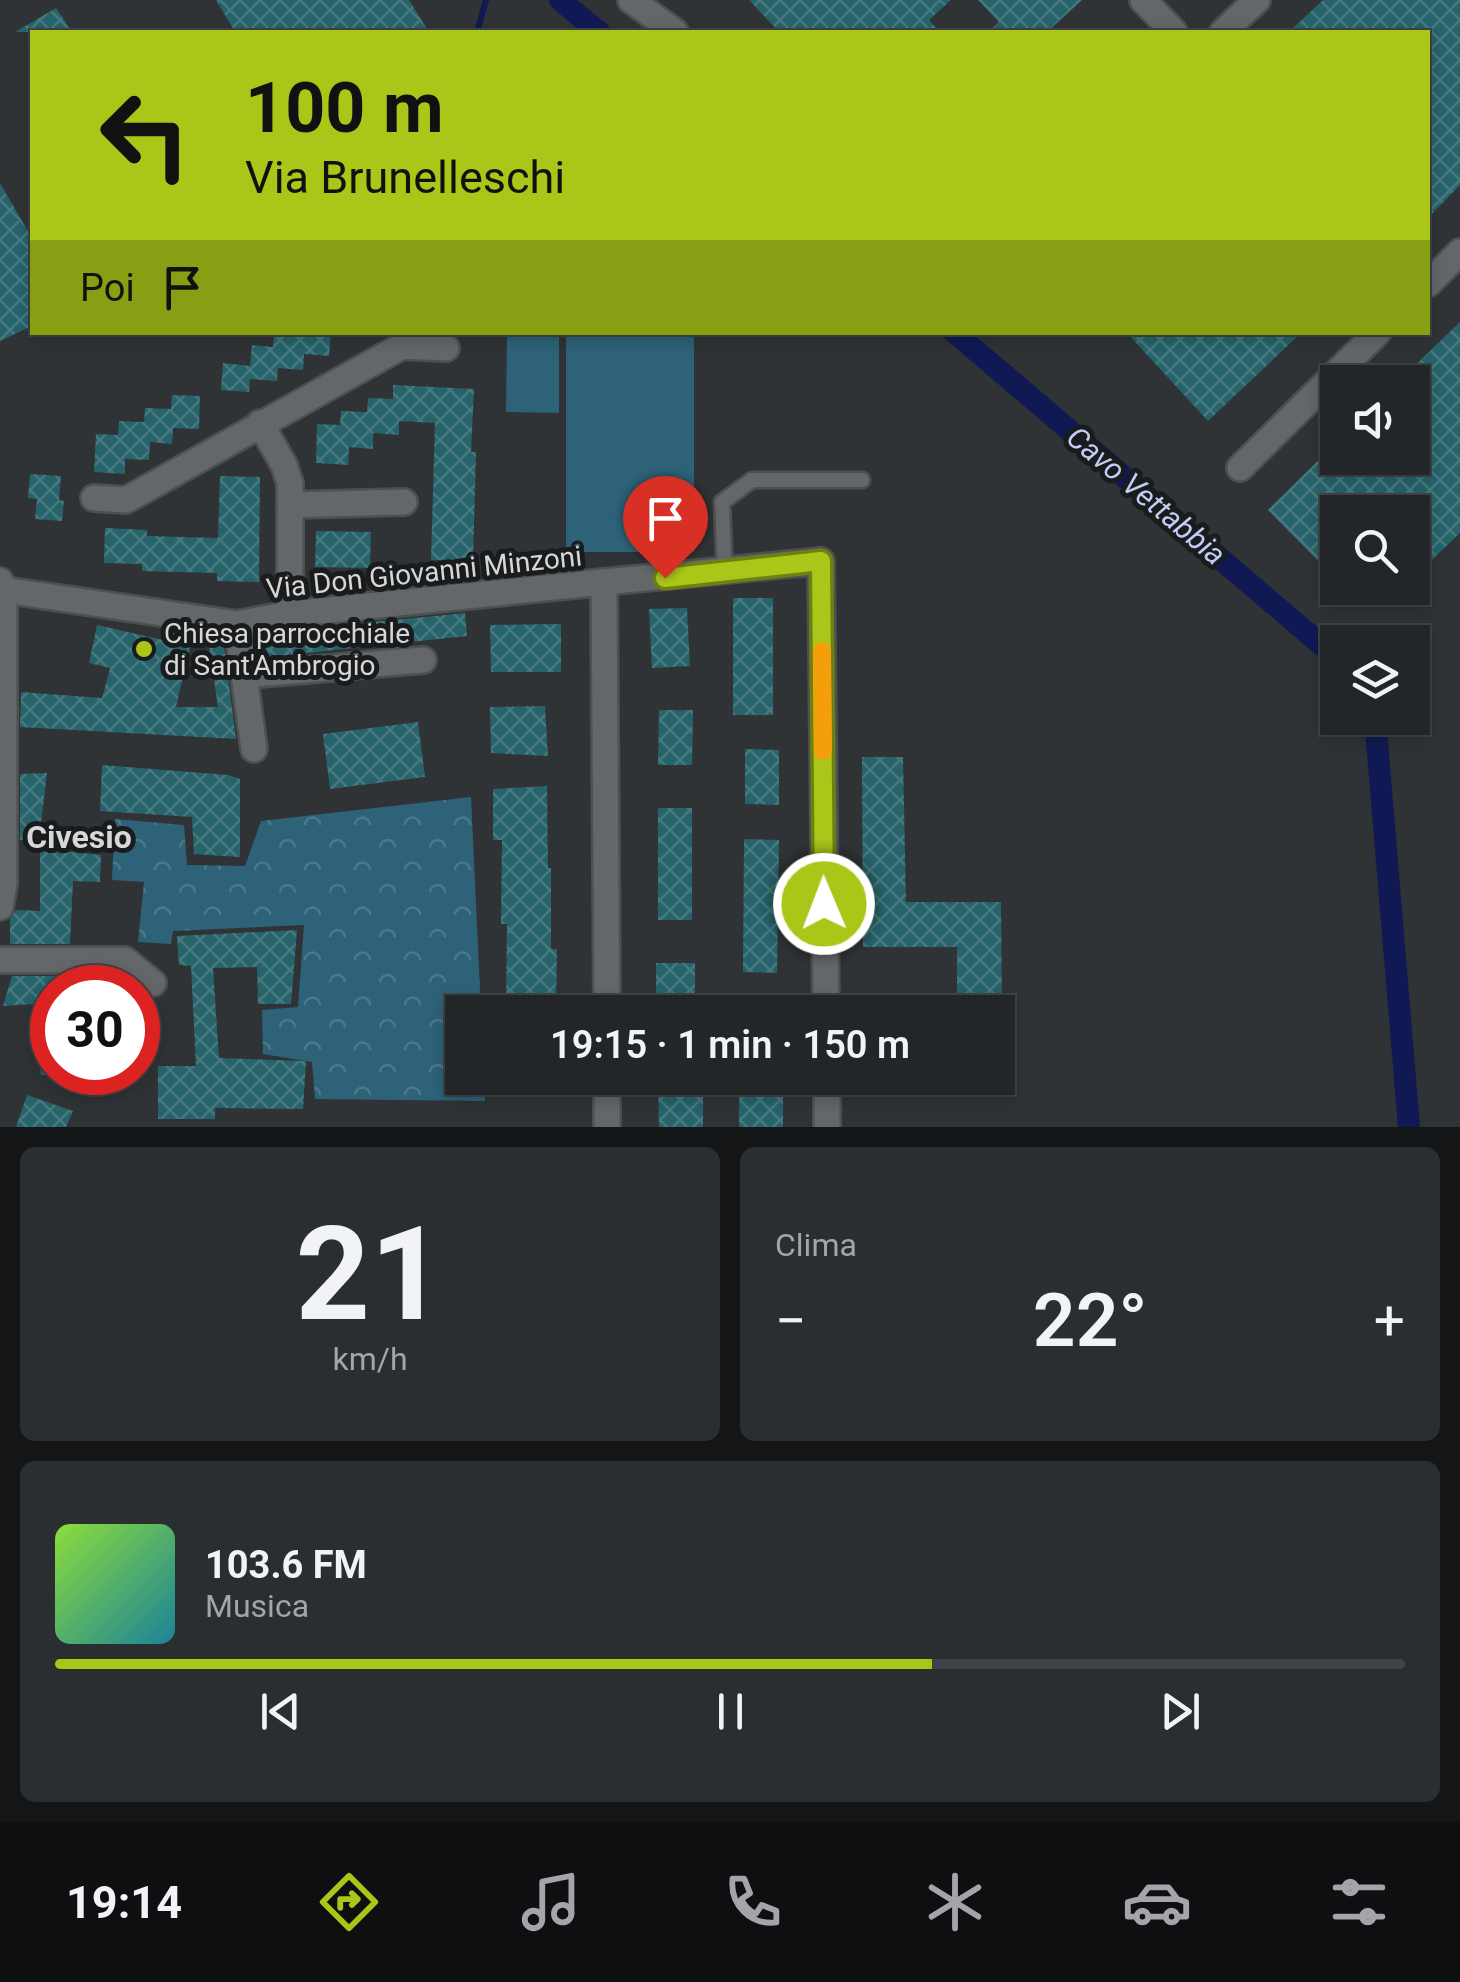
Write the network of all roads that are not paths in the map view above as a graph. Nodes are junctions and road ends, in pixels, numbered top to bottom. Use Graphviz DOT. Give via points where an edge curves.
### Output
graph roads {
  1 [pos="631,0"];
  2 [pos="1143,0"];
  3 [pos="1257,0"];
  4 [pos="672,30"];
  5 [pos="1172,30"];
  6 [pos="1225,30"];
  7 [pos="1460,252"];
  8 [pos="1430,282"];
  9 [pos="1375,335"];
  10 [pos="446,348"];
  11 [pos="260,423"];
  12 [pos="1240,468"];
  13 [pos="862,480"];
  14 [pos="94,498"];
  15 [pos="404,502"];
  16 [pos="291,505"];
  17 [pos="725,573"];
  18 [pos="604,582"];
  19 [pos="2,586"];
  20 [pos="290,614"];
  21 [pos="236,624"];
  22 [pos="423,660"];
  23 [pos="246,675"];
  24 [pos="254,749"];
  25 [pos="0,907"];
  26 [pos="0,960"];
  27 [pos="131,965"];
  28 [pos="606,995"];
  29 [pos="826,995"];
  30 [pos="607,1095"];
  31 [pos="826,1095"];
  32 [pos="607,1127"];
  33 [pos="827,1127"];
  1 -- 4 [label="street"];
  2 -- 5 [label="street"];
  3 -- 6 [label="street"];
  7 -- 8 [label="street"];
  9 -- 12 [label="street"];
  10 -- 11 [label="street" via="402,346"];
  11 -- 14 [label="street" via="126,500"];
  11 -- 16 [label="street" via="284,466"];
  13 -- 17 [label="lane" via="752,480 722,502"];
  15 -- 16 [label="street"];
  16 -- 20 [label="street"];
  17 -- 18 [label="street"];
  17 -- 29 [label="street" via="821,561"];
  18 -- 20 [label="street, Via Don Giovanni Minzoni"];
  18 -- 28 [label="street, Via Don Giovanni Minzoni"];
  19 -- 21 [label="street, Via Don Giovanni Minzoni"];
  19 -- 25 [label="street"];
  20 -- 21 [label="street, Via Don Giovanni Minzoni"];
  21 -- 23 [label="street"];
  22 -- 23 [label="street"];
  23 -- 24 [label="street"];
  26 -- 27 [label="street"];
  30 -- 32 [label="street"];
  31 -- 33 [label="street"];
}
